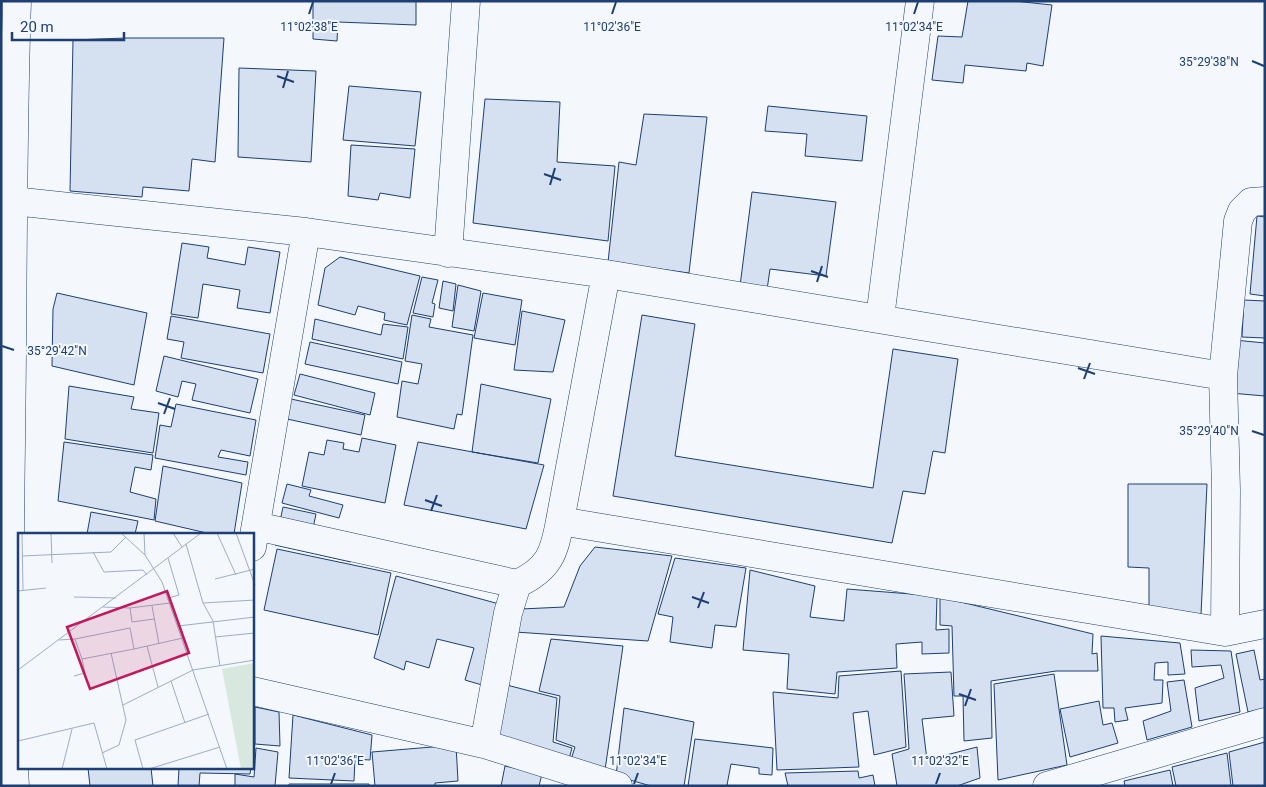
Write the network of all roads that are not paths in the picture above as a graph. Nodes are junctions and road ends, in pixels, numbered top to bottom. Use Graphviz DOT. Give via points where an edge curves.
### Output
graph roads {
  1 [pos="17,1"];
  2 [pos="466,1"];
  3 [pos="920,1"];
  4 [pos="13,201"];
  5 [pos="1265,201"];
  6 [pos="306,232"];
  7 [pos="448,253"];
  8 [pos="606,274"];
  9 [pos="880,318"];
  10 [pos="7,350"];
  11 [pos="1223,376"];
  12 [pos="560,520"];
  13 [pos="254,537"];
  14 [pos="517,584"];
  15 [pos="1265,624"];
  16 [pos="1225,632"];
  17 [pos="14,638"];
  18 [pos="254,691"];
  19 [pos="6,708"];
  20 [pos="1265,722"];
  21 [pos="484,744"];
  22 [pos="15,786"];
  23 [pos="618,786"];
  24 [pos="1047,786"];
  1 -- 4 [label="street"];
  2 -- 7 [label="street"];
  3 -- 9 [label="street"];
  4 -- 6 [label="street"];
  4 -- 10 [label="street"];
  5 -- 11 [label="street" via="1251,202 1238,221"];
  6 -- 7 [label="street"];
  6 -- 13 [label="street"];
  7 -- 8 [label="street"];
  8 -- 9 [label="street"];
  8 -- 12 [label="street"];
  9 -- 11 [label="street"];
  10 -- 17 [label="street"];
  11 -- 16 [label="street"];
  12 -- 14 [label="street" via="554,551 545,565 534,576"];
  12 -- 16 [label="street"];
  13 -- 14 [label="street"];
  14 -- 21 [label="street" via="508,613"];
  15 -- 16 [label="street"];
  17 -- 19 [label="street"];
  18 -- 21 [label="street"];
  19 -- 22 [label="street"];
  20 -- 24 [label="street"];
  21 -- 23 [label="street"];
}
